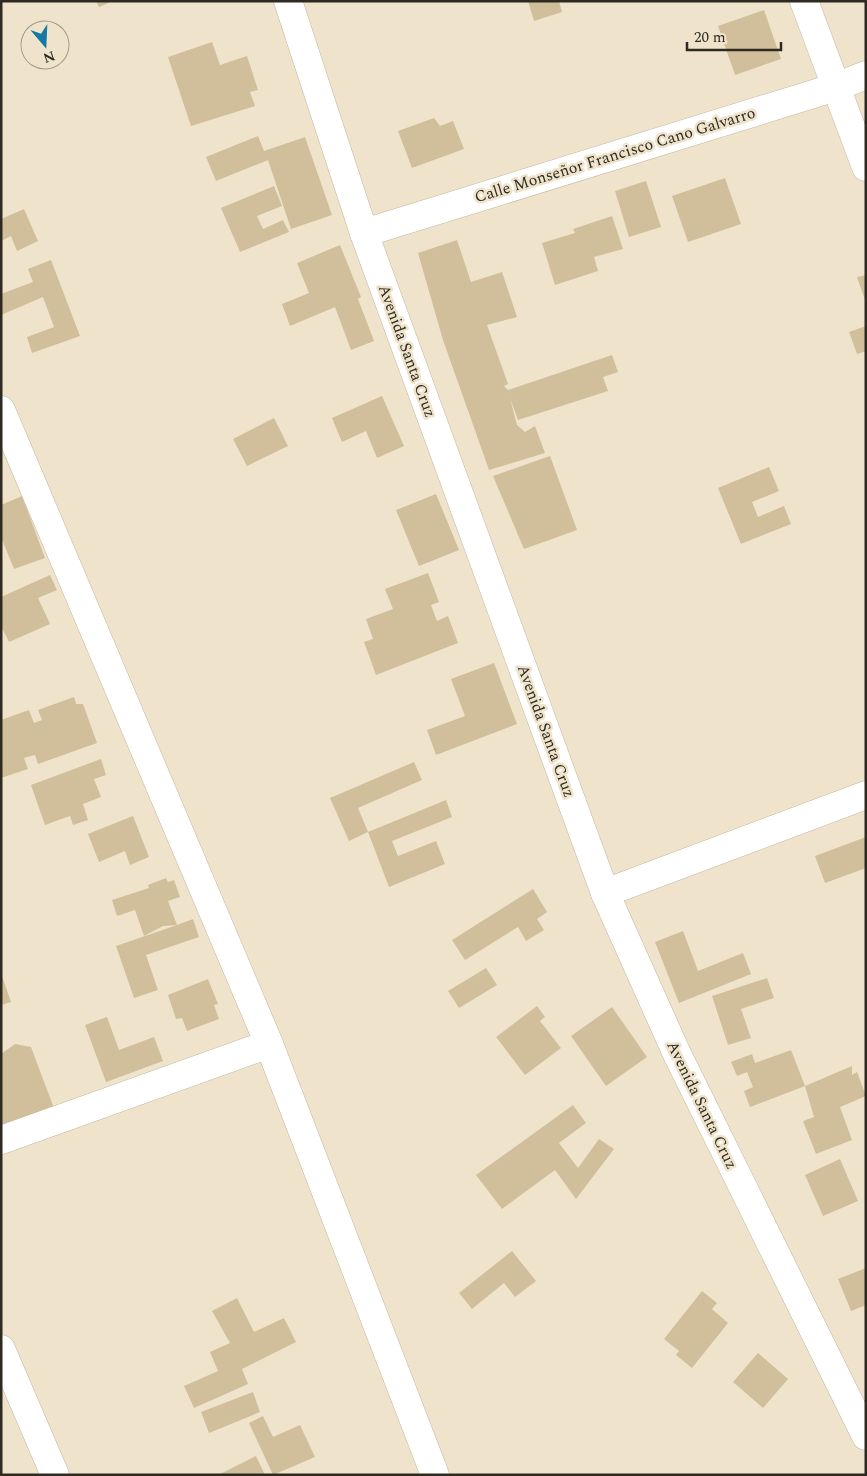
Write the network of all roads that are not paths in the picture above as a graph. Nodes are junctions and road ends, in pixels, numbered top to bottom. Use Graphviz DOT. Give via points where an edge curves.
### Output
graph roads {
  1 [pos="288,1"];
  2 [pos="804,1"];
  3 [pos="866,75"];
  4 [pos="836,87"];
  5 [pos="866,167"];
  6 [pos="364,233"];
  7 [pos="3,420"];
  8 [pos="866,795"];
  9 [pos="605,893"];
  10 [pos="269,1044"];
  11 [pos="1,1140"];
  12 [pos="1,1349"];
  13 [pos="866,1436"];
  14 [pos="55,1475"];
  15 [pos="435,1475"];
  1 -- 6 [label="street, Avenida Santa Cruz"];
  2 -- 4 [label="street"];
  3 -- 4 [label="street, Calle Monseñor Francisco Cano Galvarro"];
  4 -- 5 [label="street"];
  4 -- 6 [label="street, Calle Monseñor Francisco Cano Galvarro"];
  6 -- 9 [label="street, Avenida Santa Cruz"];
  7 -- 10 [label="street"];
  8 -- 9 [label="street"];
  9 -- 13 [label="street, Avenida Santa Cruz" via="677,1054"];
  10 -- 11 [label="street"];
  10 -- 15 [label="street"];
  12 -- 14 [label="street"];
}
